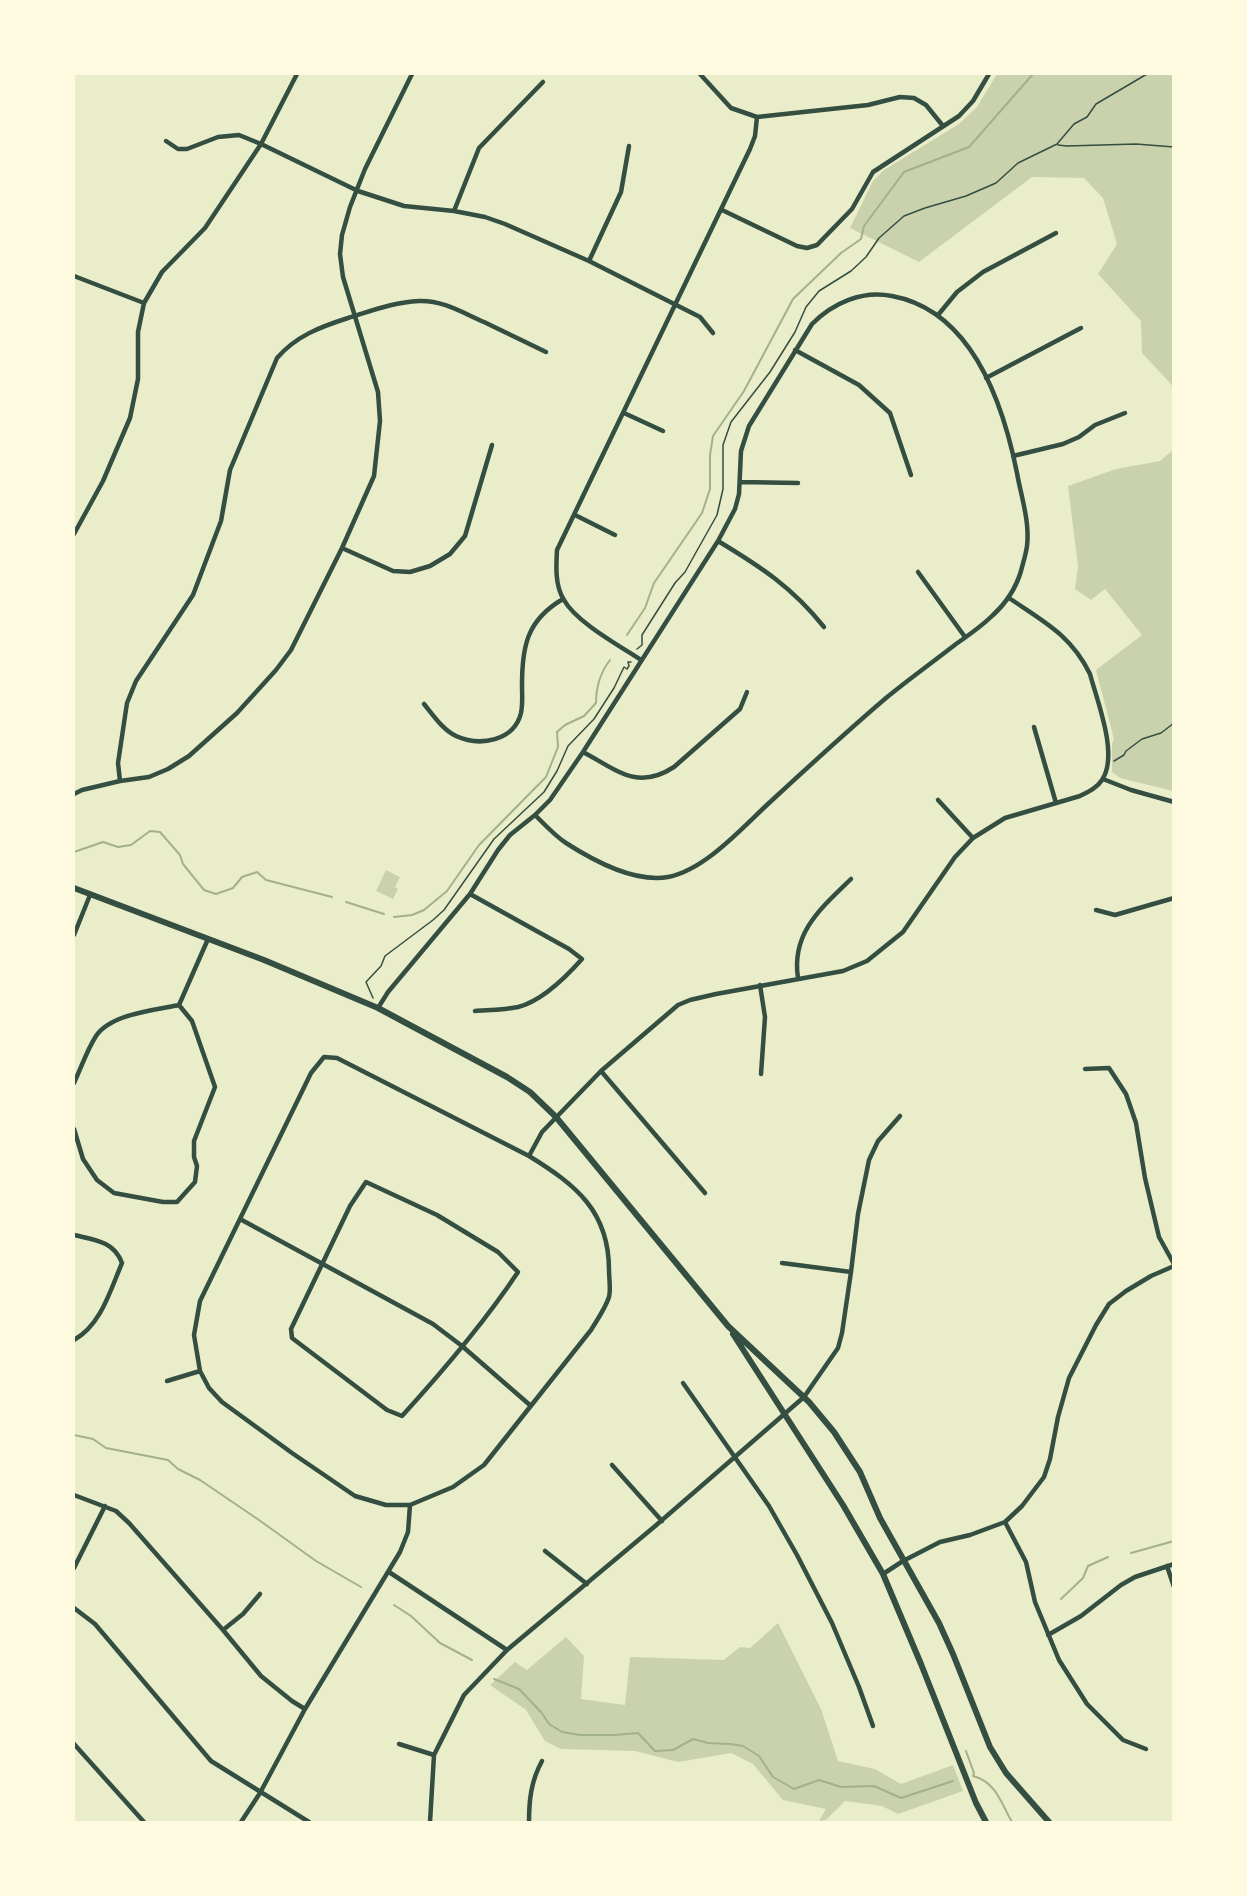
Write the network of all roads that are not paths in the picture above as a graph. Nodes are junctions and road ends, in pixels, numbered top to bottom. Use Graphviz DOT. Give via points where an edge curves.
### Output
graph roads {
  1 [pos="297,74"];
  2 [pos="412,74"];
  3 [pos="700,74"];
  4 [pos="989,74"];
  5 [pos="543,82"];
  6 [pos="757,117"];
  7 [pos="943,126"];
  8 [pos="166,141"];
  9 [pos="261,144"];
  10 [pos="629,146"];
  11 [pos="358,191"];
  12 [pos="722,210"];
  13 [pos="454,211"];
  14 [pos="1056,233"];
  15 [pos="588,261"];
  16 [pos="74,276"];
  17 [pos="144,303"];
  18 [pos="676,306"];
  19 [pos="938,315"];
  20 [pos="354,317"];
  21 [pos="1081,328"];
  22 [pos="713,333"];
  23 [pos="795,350"];
  24 [pos="546,352"];
  25 [pos="986,378"];
  26 [pos="1125,412"];
  27 [pos="624,413"];
  28 [pos="663,431"];
  29 [pos="492,445"];
  30 [pos="1013,456"];
  31 [pos="911,475"];
  32 [pos="740,482"];
  33 [pos="798,483"];
  34 [pos="575,514"];
  35 [pos="74,534"];
  36 [pos="615,535"];
  37 [pos="717,541"];
  38 [pos="342,548"];
  39 [pos="918,572"];
  40 [pos="1009,598"];
  41 [pos="563,599"];
  42 [pos="824,627"];
  43 [pos="965,638"];
  44 [pos="641,660"];
  45 [pos="747,692"];
  46 [pos="424,704"];
  47 [pos="1034,727"];
  48 [pos="583,752"];
  49 [pos="1103,779"];
  50 [pos="120,781"];
  51 [pos="74,794"];
  52 [pos="938,800"];
  53 [pos="1173,802"];
  54 [pos="1056,803"];
  55 [pos="535,815"];
  56 [pos="973,838"];
  57 [pos="851,879"];
  58 [pos="74,888"];
  59 [pos="470,894"];
  60 [pos="90,895"];
  61 [pos="1173,897"];
  62 [pos="1096,910"];
  63 [pos="74,935"];
  64 [pos="208,939"];
  65 [pos="798,978"];
  66 [pos="760,985"];
  67 [pos="179,1005"];
  68 [pos="378,1008"];
  69 [pos="475,1011"];
  70 [pos="1085,1069"];
  71 [pos="601,1071"];
  72 [pos="761,1074"];
  73 [pos="74,1083"];
  74 [pos="900,1116"];
  75 [pos="556,1117"];
  76 [pos="74,1130"];
  77 [pos="529,1156"];
  78 [pos="705,1193"];
  79 [pos="240,1219"];
  80 [pos="74,1235"];
  81 [pos="323,1263"];
  82 [pos="782,1263"];
  83 [pos="1173,1265"];
  84 [pos="851,1272"];
  85 [pos="728,1326"];
  86 [pos="74,1340"];
  87 [pos="462,1346"];
  88 [pos="200,1371"];
  89 [pos="167,1381"];
  90 [pos="683,1383"];
  91 [pos="804,1397"];
  92 [pos="531,1406"];
  93 [pos="784,1413"];
  94 [pos="734,1456"];
  95 [pos="612,1465"];
  96 [pos="74,1495"];
  97 [pos="410,1505"];
  98 [pos="105,1506"];
  99 [pos="662,1521"];
  100 [pos="1005,1522"];
  101 [pos="545,1551"];
  102 [pos="903,1561"];
  103 [pos="1173,1564"];
  104 [pos="1167,1566"];
  105 [pos="74,1568"];
  106 [pos="389,1572"];
  107 [pos="883,1575"];
  108 [pos="587,1584"];
  109 [pos="1173,1587"];
  110 [pos="260,1594"];
  111 [pos="74,1608"];
  112 [pos="223,1630"];
  113 [pos="1048,1635"];
  114 [pos="507,1650"];
  115 [pos="304,1709"];
  116 [pos="873,1726"];
  117 [pos="74,1744"];
  118 [pos="399,1744"];
  119 [pos="1146,1749"];
  120 [pos="434,1755"];
  121 [pos="542,1761"];
  122 [pos="260,1793"];
  123 [pos="144,1822"];
  124 [pos="241,1822"];
  125 [pos="309,1822"];
  126 [pos="430,1822"];
  127 [pos="529,1822"];
  128 [pos="985,1822"];
  129 [pos="1048,1822"];
  1 -- 9 [label="street"];
  2 -- 11 [label="street"];
  3 -- 6 [label="street" via="731,108"];
  4 -- 7 [label="street" via="973,101"];
  5 -- 13 [label="street" via="479,148"];
  6 -- 7 [label="street" via="867,105 900,97 914,98 926,105"];
  6 -- 12 [label="street" via="750,149"];
  7 -- 12 [label="street" via="873,172 852,209 812,248 797,246"];
  8 -- 9 [label="street" via="178,149 188,149 238,135"];
  9 -- 11 [label="street"];
  9 -- 17 [label="street" via="206,228 162,272"];
  10 -- 15 [label="street" via="621,192"];
  11 -- 13 [label="street" via="404,206"];
  11 -- 20 [label="street" via="342,235 340,254"];
  12 -- 18 [label="street"];
  13 -- 15 [label="street" via="505,224"];
  14 -- 19 [label="street" via="983,272 957,292"];
  15 -- 18 [label="street"];
  16 -- 17 [label="street"];
  17 -- 35 [label="street" via="138,332 138,379 130,418 103,481"];
  18 -- 22 [label="street" via="700,318"];
  18 -- 27 [label="street"];
  19 -- 23 [label="street" via="903,298 874,294 857,297 822,314"];
  19 -- 25 [label="street" via="962,339"];
  20 -- 24 [label="street" via="400,303 444,304"];
  20 -- 38 [label="street" via="378,392 380,421 374,476"];
  20 -- 50 [label="street" via="304,334 277,358 230,470 221,520 193,595 136,681 127,703 118,762"];
  21 -- 25 [label="street"];
  23 -- 31 [label="street" via="859,385 890,413"];
  23 -- 32 [label="street" via="749,426 741,451"];
  25 -- 30 [label="street" via="1007,429"];
  26 -- 30 [label="street" via="1063,444"];
  27 -- 28 [label="street"];
  27 -- 34 [label="street"];
  29 -- 38 [label="street" via="465,536 450,554 410,572 393,571"];
  30 -- 40 [label="street" via="1027,526 1027,546"];
  32 -- 33 [label="street"];
  32 -- 37 [label="street" via="735,509"];
  34 -- 36 [label="street"];
  34 -- 41 [label="street" via="557,550 556,568"];
  37 -- 42 [label="street" via="778,580"];
  37 -- 44 [label="street"];
  38 -- 50 [label="street" via="291,650 237,713 189,756 168,769 149,777"];
  39 -- 43 [label="street"];
  40 -- 43 [label="street"];
  40 -- 49 [label="street" via="1057,630 1090,674 1109,746"];
  41 -- 44 [label="street" via="577,615"];
  41 -- 46 [label="street" via="545,611 526,641 522,712 510,731 484,741 455,736"];
  43 -- 55 [label="street" via="885,699 717,850 678,875 651,879 619,871 566,843"];
  44 -- 48 [label="street"];
  45 -- 48 [label="street" via="740,709 674,767 651,779 623,773"];
  47 -- 54 [label="street"];
  48 -- 55 [label="street"];
  49 -- 53 [label="street"];
  49 -- 54 [label="street" via="1085,794"];
  50 -- 51 [label="street"];
  52 -- 56 [label="street"];
  54 -- 56 [label="street" via="1005,818"];
  55 -- 59 [label="street" via="510,835"];
  56 -- 65 [label="street" via="955,857 903,932 878,954 860,965"];
  57 -- 65 [label="street" via="809,924 797,952"];
  58 -- 60 [label="street"];
  59 -- 68 [label="street"];
  59 -- 69 [label="street" via="582,959 531,1002"];
  60 -- 63 [label="street"];
  60 -- 64 [label="street"];
  61 -- 62 [label="street" via="1115,915"];
  64 -- 67 [label="street"];
  64 -- 68 [label="street"];
  65 -- 66 [label="street"];
  66 -- 71 [label="street" via="678,1005"];
  66 -- 72 [label="street" via="765,1017"];
  67 -- 73 [label="street" via="107,1024 96,1036"];
  67 -- 76 [label="street" via="192,1021 215,1087 194,1141 195,1182 177,1202 114,1193 98,1180 83,1159"];
  68 -- 75 [label="street" via="507,1077"];
  70 -- 83 [label="street" via="1109,1068 1126,1094 1136,1123 1159,1237"];
  71 -- 75 [label="street"];
  71 -- 78 [label="street"];
  74 -- 84 [label="street" via="878,1141 869,1160"];
  75 -- 77 [label="street"];
  75 -- 85 [label="street"];
  77 -- 79 [label="street" via="337,1058 324,1057 311,1073"];
  77 -- 92 [label="street" via="572,1186 598,1218 609,1256 610,1295 591,1330"];
  79 -- 81 [label="street"];
  79 -- 88 [label="street" via="200,1301 194,1335"];
  80 -- 86 [label="street" via="104,1242 114,1248 122,1263 101,1311 91,1327"];
  81 -- 87 [label="street" via="433,1324"];
  81 -- 87 [label="street" via="291,1329 292,1338 387,1410 402,1416"];
  81 -- 87 [label="street" via="366,1182 448,1221 498,1252 518,1272"];
  82 -- 84 [label="street"];
  83 -- 100 [label="street" via="1109,1305 1069,1378 1044,1478"];
  84 -- 91 [label="street" via="838,1348"];
  85 -- 91 [label="street"];
  85 -- 93 [label="street"];
  87 -- 92 [label="street"];
  88 -- 89 [label="street"];
  88 -- 97 [label="street" via="222,1401 355,1496 386,1505"];
  90 -- 94 [label="street"];
  91 -- 93 [label="street"];
  91 -- 102 [label="street" via="834,1432 860,1472"];
  92 -- 97 [label="street" via="484,1465 453,1487"];
  93 -- 94 [label="street"];
  93 -- 107 [label="street"];
  94 -- 99 [label="street"];
  94 -- 116 [label="street" via="797,1555 832,1623"];
  95 -- 99 [label="street"];
  96 -- 98 [label="street"];
  97 -- 106 [label="street" via="408,1532"];
  98 -- 105 [label="street"];
  98 -- 112 [label="street" via="129,1522"];
  99 -- 108 [label="street"];
  100 -- 102 [label="street" via="940,1542"];
  100 -- 113 [label="street" via="1026,1562"];
  101 -- 108 [label="street"];
  102 -- 107 [label="street"];
  102 -- 129 [label="street" via="939,1623 990,1747 1006,1773"];
  103 -- 104 [label="street"];
  104 -- 109 [label="street"];
  104 -- 113 [label="street" via="1134,1577"];
  106 -- 114 [label="street"];
  106 -- 115 [label="street"];
  107 -- 128 [label="street"];
  108 -- 114 [label="street"];
  110 -- 112 [label="street"];
  111 -- 122 [label="street" via="95,1624 211,1761"];
  112 -- 115 [label="street" via="261,1676"];
  113 -- 119 [label="street" via="1087,1704 1123,1740"];
  114 -- 120 [label="street" via="464,1695"];
  115 -- 122 [label="street"];
  117 -- 123 [label="street"];
  118 -- 120 [label="street"];
  120 -- 126 [label="street"];
  121 -- 127 [label="street" via="530,1791"];
  122 -- 124 [label="street"];
  122 -- 125 [label="street"];
}
